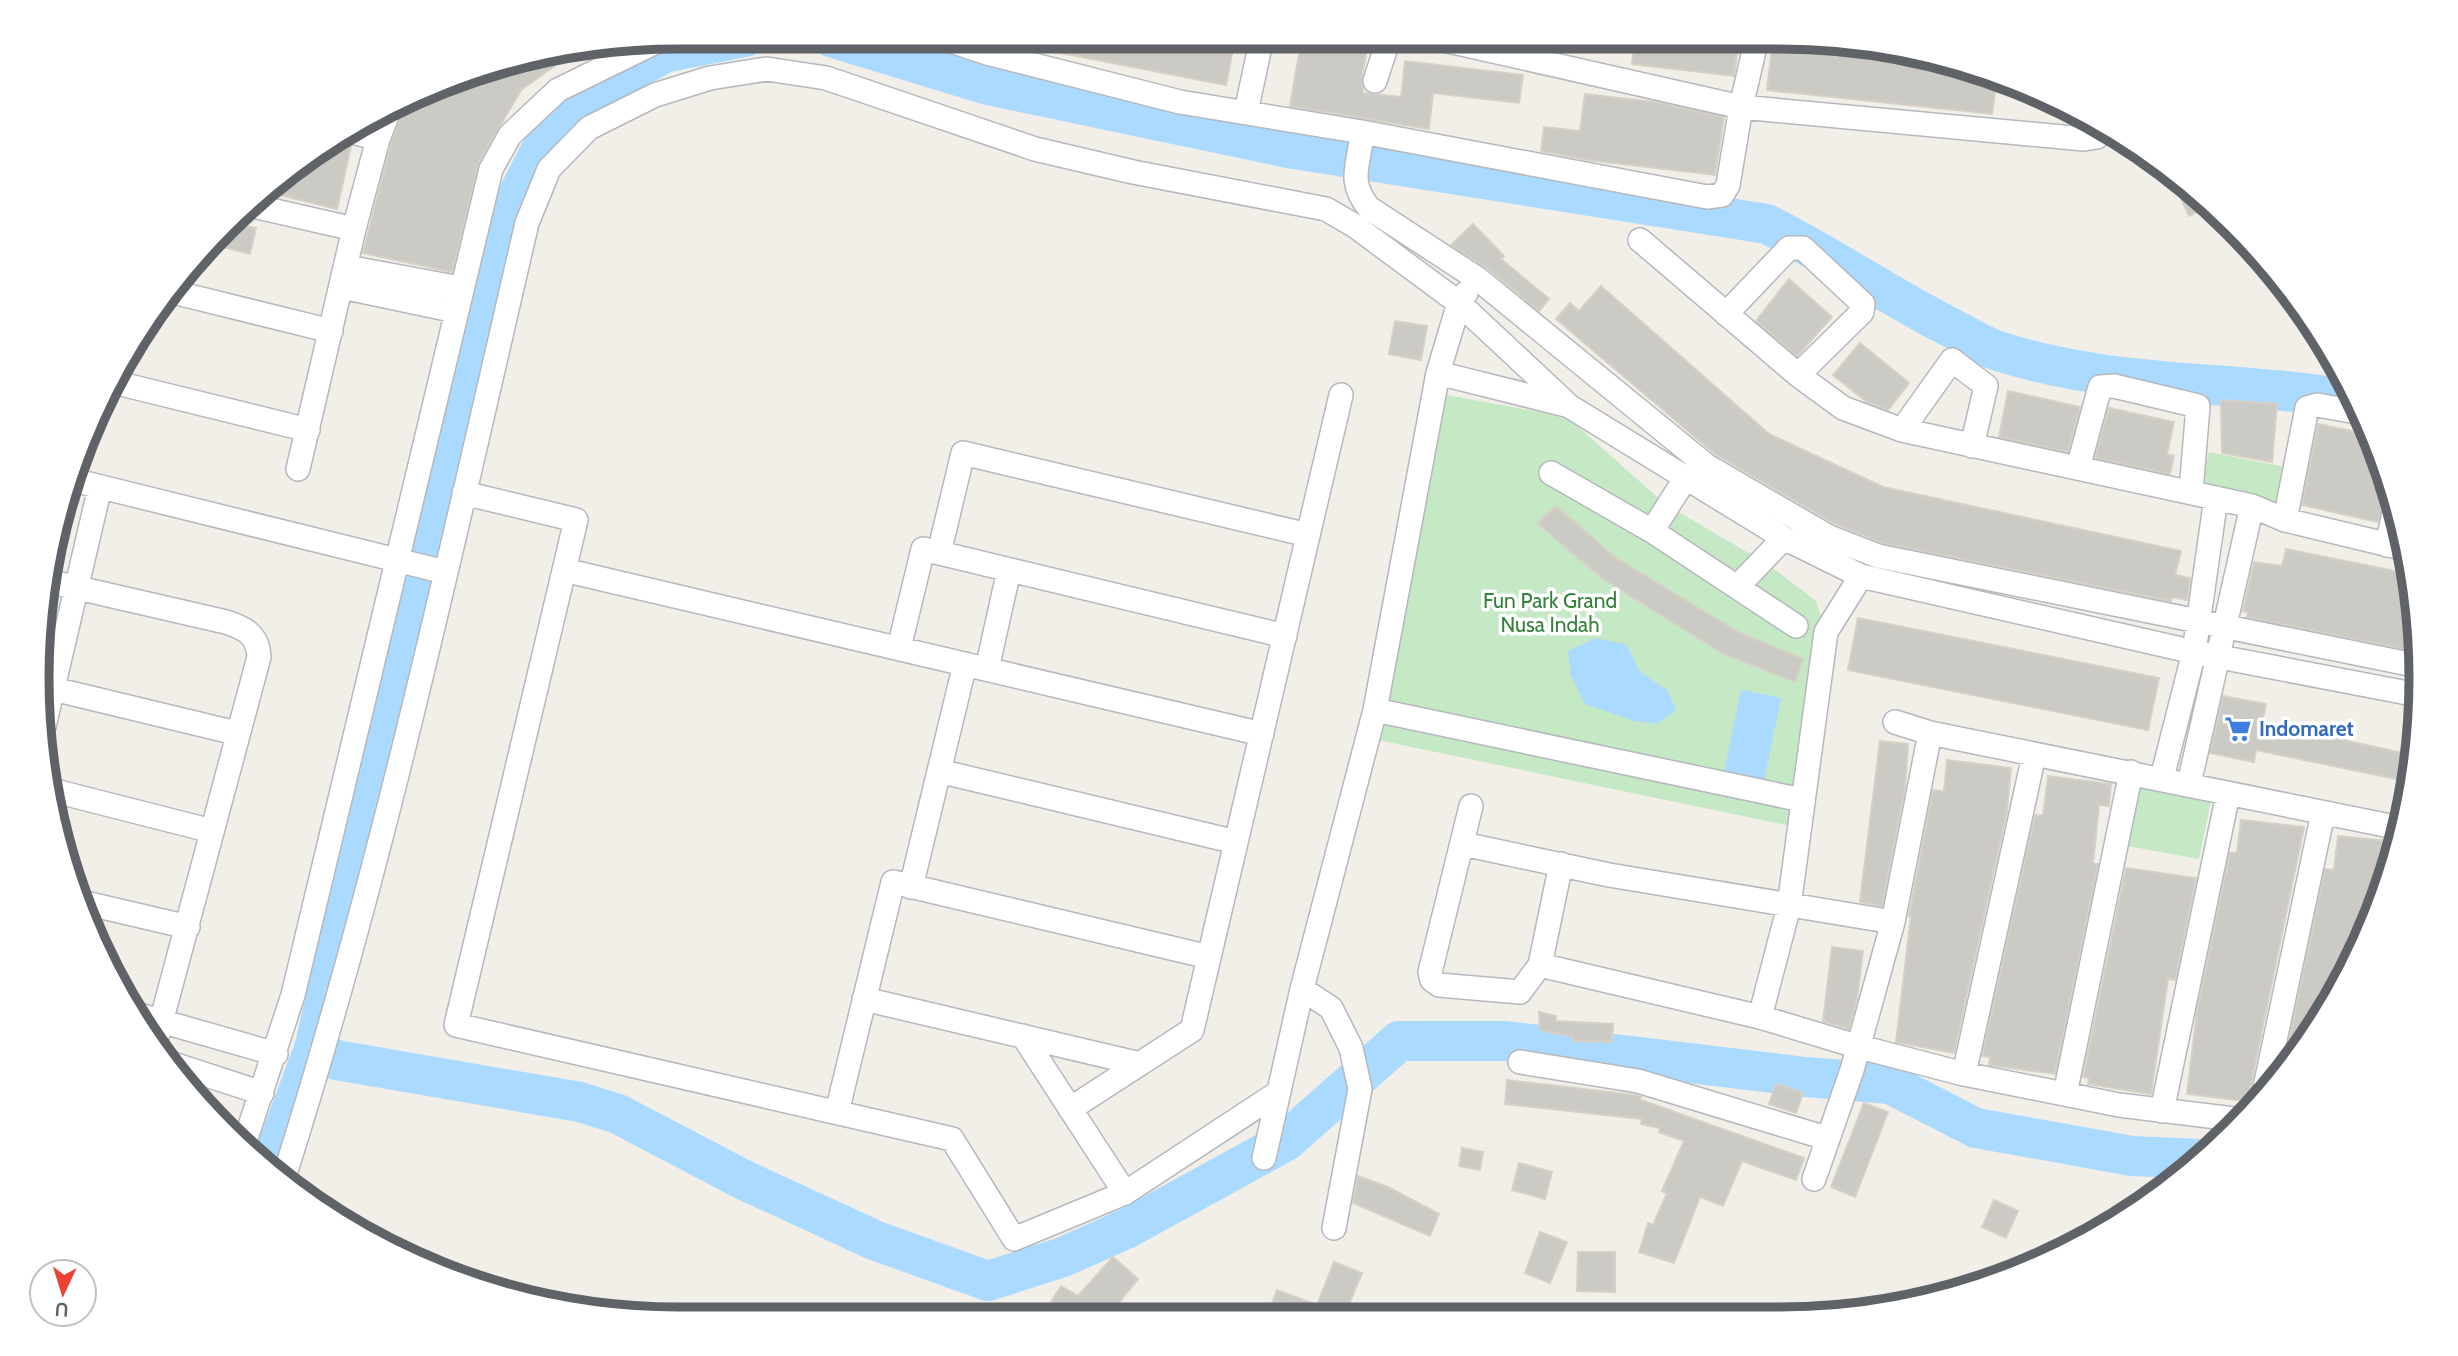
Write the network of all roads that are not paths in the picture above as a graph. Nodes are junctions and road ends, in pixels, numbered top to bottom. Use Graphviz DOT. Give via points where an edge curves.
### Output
graph roads {
  1 [pos="975,49"];
  2 [pos="1259,49"];
  3 [pos="1385,49"];
  4 [pos="1484,49"];
  5 [pos="1754,49"];
  6 [pos="640,50"];
  7 [pos="1375,81"];
  8 [pos="1741,107"];
  9 [pos="1246,112"];
  10 [pos="2097,134"];
  11 [pos="367,136"];
  12 [pos="1362,136"];
  13 [pos="260,208"];
  14 [pos="1369,208"];
  15 [pos="1354,226"];
  16 [pos="354,229"];
  17 [pos="1640,240"];
  18 [pos="344,277"];
  19 [pos="1478,279"];
  20 [pos="460,288"];
  21 [pos="180,294"];
  22 [pos="1459,303"];
  23 [pos="456,311"];
  24 [pos="1727,314"];
  25 [pos="331,331"];
  26 [pos="1438,373"];
  27 [pos="1798,375"];
  28 [pos="122,384"];
  29 [pos="1341,396"];
  30 [pos="1569,406"];
  31 [pos="2349,411"];
  32 [pos="308,430"];
  33 [pos="1902,430"];
  34 [pos="1972,446"];
  35 [pos="2078,468"];
  36 [pos="298,469"];
  37 [pos="1551,473"];
  38 [pos="1687,476"];
  39 [pos="80,483"];
  40 [pos="100,487"];
  41 [pos="2191,492"];
  42 [pos="464,493"];
  43 [pos="2216,498"];
  44 [pos="2252,506"];
  45 [pos="2284,520"];
  46 [pos="1652,531"];
  47 [pos="1308,535"];
  48 [pos="1784,538"];
  49 [pos="2395,547"];
  50 [pos="939,553"];
  51 [pos="404,563"];
  52 [pos="564,570"];
  53 [pos="1009,570"];
  54 [pos="441,571"];
  55 [pos="1861,576"];
  56 [pos="56,583"];
  57 [pos="1738,586"];
  58 [pos="76,588"];
  59 [pos="2197,621"];
  60 [pos="1796,626"];
  61 [pos="2222,629"];
  62 [pos="1285,636"];
  63 [pos="899,648"];
  64 [pos="2194,652"];
  65 [pos="2217,656"];
  66 [pos="2409,664"];
  67 [pos="976,667"];
  68 [pos="49,681"];
  69 [pos="49,689"];
  70 [pos="2409,693"];
  71 [pos="1375,710"];
  72 [pos="1895,722"];
  73 [pos="236,733"];
  74 [pos="1930,733"];
  75 [pos="1262,734"];
  76 [pos="2034,754"];
  77 [pos="939,771"];
  78 [pos="2131,772"];
  79 [pos="2162,778"];
  80 [pos="2189,784"];
  81 [pos="59,792"];
  82 [pos="2228,794"];
  83 [pos="1802,800"];
  84 [pos="1471,806"];
  85 [pos="2323,813"];
  86 [pos="2391,826"];
  87 [pos="212,831"];
  88 [pos="1236,842"];
  89 [pos="1463,845"];
  90 [pos="1561,864"];
  91 [pos="911,887"];
  92 [pos="91,905"];
  93 [pos="1789,906"];
  94 [pos="1893,922"];
  95 [pos="188,927"];
  96 [pos="1209,957"];
  97 [pos="1541,965"];
  98 [pos="1302,989"];
  99 [pos="864,999"];
  100 [pos="1760,1017"];
  101 [pos="153,1025"];
  102 [pos="1023,1036"];
  103 [pos="1856,1046"];
  104 [pos="275,1054"];
  105 [pos="1520,1062"];
  106 [pos="1140,1064"];
  107 [pos="184,1068"];
  108 [pos="1964,1074"];
  109 [pos="2268,1075"];
  110 [pos="1279,1092"];
  111 [pos="262,1093"];
  112 [pos="2065,1094"];
  113 [pos="1070,1109"];
  114 [pos="2162,1111"];
  115 [pos="837,1112"];
  116 [pos="2229,1119"];
  117 [pos="247,1136"];
  118 [pos="1826,1138"];
  119 [pos="1264,1158"];
  120 [pos="286,1170"];
  121 [pos="1814,1179"];
  122 [pos="1125,1193"];
  123 [pos="1334,1228"];
  1 -- 9 [label="street" via="1180,102"];
  2 -- 9 [label="street"];
  3 -- 7 [label="street"];
  4 -- 8 [label="street"];
  5 -- 8 [label="street"];
  6 -- 20 [label="street" via="558,90 510,135 491,169"];
  8 -- 10 [label="street" via="2084,139"];
  8 -- 12 [label="street" via="1728,185 1722,195 1707,197"];
  9 -- 12 [label="street"];
  11 -- 16 [label="street"];
  12 -- 14 [label="street" via="1354,181"];
  13 -- 16 [label="street"];
  14 -- 15 [label="street"];
  14 -- 19 [label="street"];
  15 -- 22 [label="street"];
  15 -- 42 [label="street" via="1326,209 1035,149 826,78 767,69 710,78 655,95 589,128 549,169 527,223"];
  16 -- 18 [label="street"];
  17 -- 24 [label="street"];
  18 -- 20 [label="street"];
  18 -- 23 [label="street"];
  18 -- 25 [label="street"];
  19 -- 22 [label="street"];
  19 -- 59 [label="street" via="1707,466 1829,537 1878,556"];
  20 -- 23 [label="street"];
  21 -- 25 [label="street"];
  22 -- 26 [label="street"];
  22 -- 30 [label="street"];
  23 -- 51 [label="street"];
  24 -- 27 [label="street"];
  24 -- 27 [label="street" via="1789,248 1803,248 1863,304 1862,312"];
  25 -- 32 [label="street"];
  26 -- 30 [label="street"];
  26 -- 71 [label="street"];
  27 -- 33 [label="street" via="1843,408"];
  28 -- 32 [label="street"];
  29 -- 47 [label="street"];
  30 -- 38 [label="street"];
  31 -- 45 [label="street" via="2317,405 2307,408"];
  32 -- 36 [label="street"];
  33 -- 34 [label="street"];
  33 -- 34 [label="street" via="1952,360 1986,386"];
  34 -- 35 [label="street"];
  35 -- 41 [label="street"];
  35 -- 41 [label="street" via="2100,387 2114,386 2199,406"];
  37 -- 46 [label="street"];
  38 -- 46 [label="street"];
  38 -- 48 [label="street"];
  39 -- 40 [label="street"];
  40 -- 51 [label="street"];
  40 -- 58 [label="street"];
  41 -- 43 [label="street"];
  42 -- 52 [label="street" via="576,520"];
  42 -- 54 [label="street"];
  43 -- 44 [label="street"];
  43 -- 59 [label="street"];
  44 -- 45 [label="street"];
  44 -- 61 [label="street"];
  45 -- 49 [label="street"];
  46 -- 57 [label="street"];
  47 -- 50 [label="street" via="963,453"];
  47 -- 62 [label="street"];
  48 -- 55 [label="street"];
  48 -- 57 [label="street"];
  50 -- 53 [label="street"];
  50 -- 63 [label="street" via="923,549"];
  51 -- 54 [label="street"];
  51 -- 104 [label="street"];
  52 -- 63 [label="street"];
  52 -- 115 [label="street" via="456,1025"];
  53 -- 62 [label="street"];
  53 -- 67 [label="street"];
  54 -- 120 [label="street" via="332,1025"];
  55 -- 64 [label="street"];
  55 -- 83 [label="street" via="1826,632"];
  56 -- 58 [label="street"];
  57 -- 60 [label="street"];
  58 -- 68 [label="street"];
  58 -- 73 [label="street" via="246,628 258,645 259,657"];
  59 -- 61 [label="street"];
  59 -- 64 [label="street"];
  61 -- 65 [label="street"];
  61 -- 66 [label="street"];
  62 -- 75 [label="street"];
  63 -- 67 [label="street"];
  64 -- 65 [label="street"];
  64 -- 79 [label="street"];
  65 -- 70 [label="street"];
  65 -- 80 [label="street"];
  67 -- 75 [label="street"];
  67 -- 77 [label="street"];
  69 -- 73 [label="street"];
  71 -- 83 [label="street"];
  71 -- 98 [label="street"];
  72 -- 74 [label="street"];
  73 -- 87 [label="street"];
  74 -- 76 [label="street"];
  74 -- 94 [label="street"];
  75 -- 88 [label="street"];
  76 -- 78 [label="street"];
  76 -- 108 [label="street"];
  77 -- 88 [label="street"];
  77 -- 91 [label="street"];
  78 -- 79 [label="street"];
  78 -- 112 [label="street"];
  79 -- 80 [label="street"];
  80 -- 82 [label="street"];
  81 -- 87 [label="street"];
  82 -- 85 [label="street"];
  82 -- 114 [label="street"];
  83 -- 93 [label="street"];
  84 -- 89 [label="street"];
  85 -- 86 [label="street"];
  85 -- 109 [label="street"];
  87 -- 95 [label="street"];
  88 -- 96 [label="street"];
  89 -- 90 [label="street"];
  89 -- 97 [label="street" via="1430,972 1432,980 1439,985 1520,992"];
  90 -- 93 [label="street"];
  90 -- 97 [label="street"];
  91 -- 96 [label="street"];
  91 -- 99 [label="street" via="892,882"];
  92 -- 95 [label="street"];
  93 -- 94 [label="street"];
  93 -- 100 [label="street"];
  94 -- 103 [label="street"];
  95 -- 101 [label="street"];
  96 -- 106 [label="street" via="1192,1030"];
  97 -- 100 [label="street"];
  98 -- 110 [label="street"];
  98 -- 123 [label="street" via="1331,1008 1360,1089"];
  99 -- 102 [label="street"];
  99 -- 115 [label="street"];
  100 -- 103 [label="street"];
  101 -- 104 [label="street"];
  102 -- 106 [label="street"];
  102 -- 113 [label="street"];
  103 -- 108 [label="street"];
  103 -- 118 [label="street" via="1852,1070"];
  104 -- 111 [label="street"];
  105 -- 118 [label="street" via="1638,1081"];
  106 -- 113 [label="street"];
  107 -- 111 [label="street"];
  108 -- 112 [label="street"];
  110 -- 119 [label="street"];
  110 -- 122 [label="street"];
  111 -- 117 [label="street"];
  112 -- 114 [label="street"];
  113 -- 122 [label="street"];
  114 -- 116 [label="street"];
  115 -- 122 [label="street" via="952,1139 1014,1239"];
  118 -- 121 [label="street"];
}
